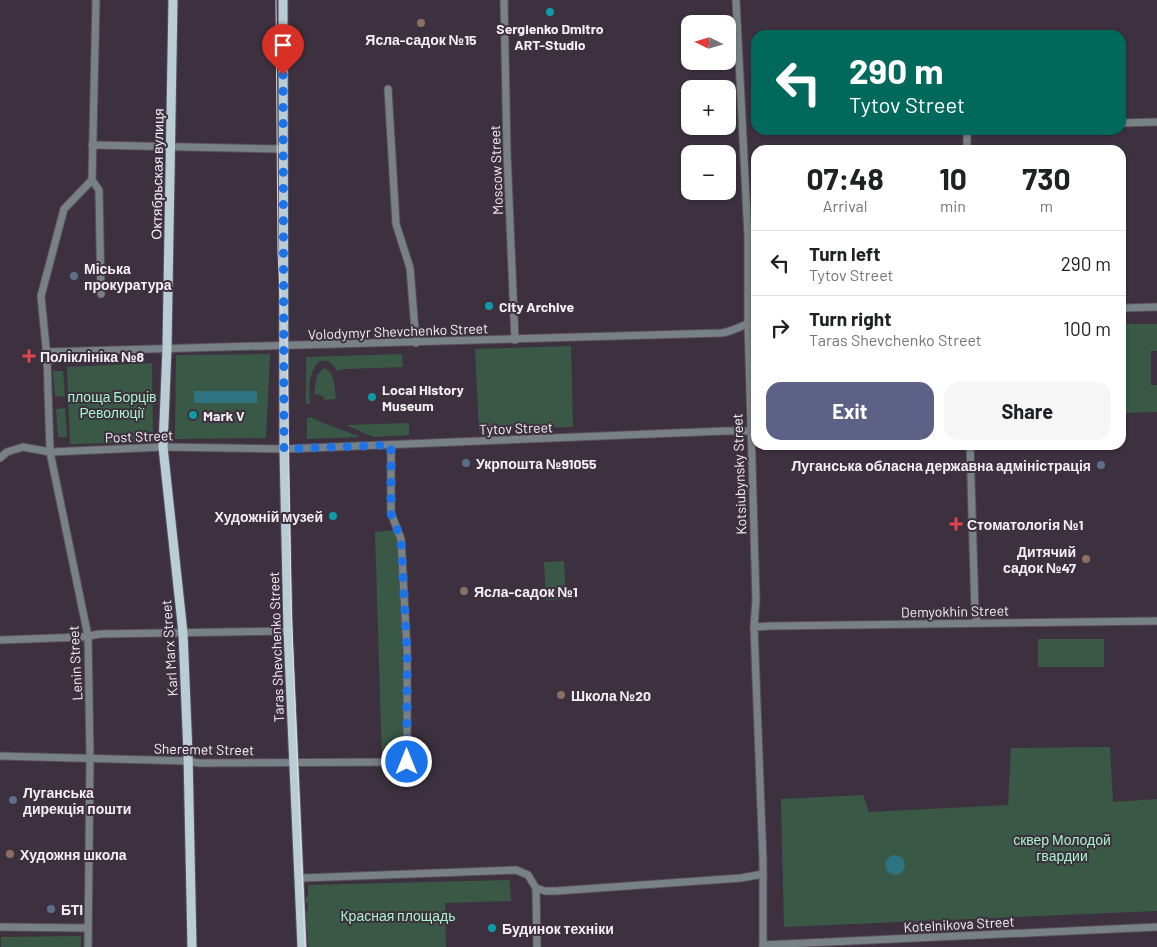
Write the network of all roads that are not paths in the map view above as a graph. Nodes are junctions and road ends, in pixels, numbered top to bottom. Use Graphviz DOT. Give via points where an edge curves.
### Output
graph roads {
  1 [pos="96,0"];
  2 [pos="173,0"];
  3 [pos="283,0"];
  4 [pos="504,0"];
  5 [pos="736,0"];
  6 [pos="388,89"];
  7 [pos="1157,122"];
  8 [pos="1126,123"];
  9 [pos="92,145"];
  10 [pos="172,146"];
  11 [pos="283,149"];
  12 [pos="92,180"];
  13 [pos="101,294"];
  14 [pos="1157,307"];
  15 [pos="1126,308"];
  16 [pos="748,323"];
  17 [pos="751,323"];
  18 [pos="515,340"];
  19 [pos="416,342"];
  20 [pos="284,346"];
  21 [pos="167,348"];
  22 [pos="47,352"];
  23 [pos="751,388"];
  24 [pos="751,431"];
  25 [pos="391,445"];
  26 [pos="163,447"];
  27 [pos="284,449"];
  28 [pos="753,450"];
  29 [pos="970,450"];
  30 [pos="50,452"];
  31 [pos="0,458"];
  32 [pos="1157,621"];
  33 [pos="977,623"];
  34 [pos="754,627"];
  35 [pos="288,631"];
  36 [pos="183,633"];
  37 [pos="88,636"];
  38 [pos="0,640"];
  39 [pos="0,756"];
  40 [pos="90,758"];
  41 [pos="188,761"];
  42 [pos="295,763"];
  43 [pos="763,874"];
  44 [pos="298,875"];
  45 [pos="536,888"];
  46 [pos="0,927"];
  47 [pos="1157,927"];
  48 [pos="88,928"];
  49 [pos="763,946"];
  50 [pos="88,947"];
  51 [pos="192,947"];
  52 [pos="302,947"];
  53 [pos="537,947"];
  1 -- 9 [label="street"];
  2 -- 10 [label="main road, Октябрьская вулиця"];
  3 -- 11 [label="main road, Taras Shevchenko Street"];
  4 -- 18 [label="street, Moscow Street"];
  5 -- 16 [label="street, Kotsiubynsky Street" via="747,228"];
  6 -- 19 [label="street" via="396,224 410,268"];
  7 -- 8 [label="street"];
  9 -- 10 [label="street"];
  9 -- 12 [label="street"];
  10 -- 11 [label="street"];
  10 -- 21 [label="main road, Октябрьская вулиця"];
  11 -- 20 [label="main road, Taras Shevchenko Street"];
  12 -- 13 [label="street" via="99,190"];
  12 -- 22 [label="street, Lenin Street" via="64,209 41,296"];
  14 -- 15 [label="street"];
  16 -- 17 [label="street, Volodymyr Shevchenko Street"];
  16 -- 18 [label="street, Volodymyr Shevchenko Street" via="727,332"];
  16 -- 23 [label="street, Kotsiubynsky Street"];
  18 -- 19 [label="street, Volodymyr Shevchenko Street"];
  19 -- 20 [label="street, Volodymyr Shevchenko Street"];
  20 -- 21 [label="street, Volodymyr Shevchenko Street"];
  20 -- 27 [label="main road, Taras Shevchenko Street"];
  21 -- 22 [label="street, Volodymyr Shevchenko Street"];
  21 -- 26 [label="main road, Karl Marx Street"];
  22 -- 30 [label="street, Lenin Street"];
  24 -- 25 [label="street, Tytov Street"];
  25 -- 27 [label="street, Tytov Street"];
  25 -- 42 [label="street, Sheremet Street" via="391,514 401,539 407,651 407,762"];
  26 -- 27 [label="street, Post Street"];
  26 -- 30 [label="street, Post Street"];
  26 -- 36 [label="main road, Karl Marx Street"];
  27 -- 35 [label="main road, Taras Shevchenko Street"];
  28 -- 34 [label="street, Kotsiubynsky Street"];
  29 -- 33 [label="street"];
  30 -- 31 [label="street, Post Street" via="23,447"];
  30 -- 37 [label="street, Lenin Street"];
  32 -- 33 [label="street, Demyokhin Street"];
  33 -- 34 [label="street, Demyokhin Street"];
  34 -- 43 [label="street, Kotsiubynsky Street"];
  35 -- 36 [label="street"];
  35 -- 42 [label="main road, Taras Shevchenko Street"];
  36 -- 37 [label="street"];
  36 -- 41 [label="main road, Karl Marx Street"];
  37 -- 38 [label="street"];
  37 -- 40 [label="street, Lenin Street"];
  39 -- 40 [label="street, Sheremet Street"];
  40 -- 41 [label="street, Sheremet Street"];
  40 -- 48 [label="street, Lenin Street"];
  41 -- 42 [label="street, Sheremet Street"];
  41 -- 51 [label="main road, Karl Marx Street"];
  42 -- 44 [label="main road, Taras Shevchenko Street"];
  43 -- 45 [label="street" via="582,890 545,891"];
  43 -- 49 [label="street, Kotsiubynsky Street"];
  44 -- 45 [label="street" via="302,878 516,870 528,875"];
  44 -- 52 [label="main road, Taras Shevchenko Street"];
  45 -- 53 [label="street"];
  46 -- 48 [label="street"];
  47 -- 49 [label="street, Kotelnikova Street"];
  48 -- 50 [label="street, Lenin Street"];
}
